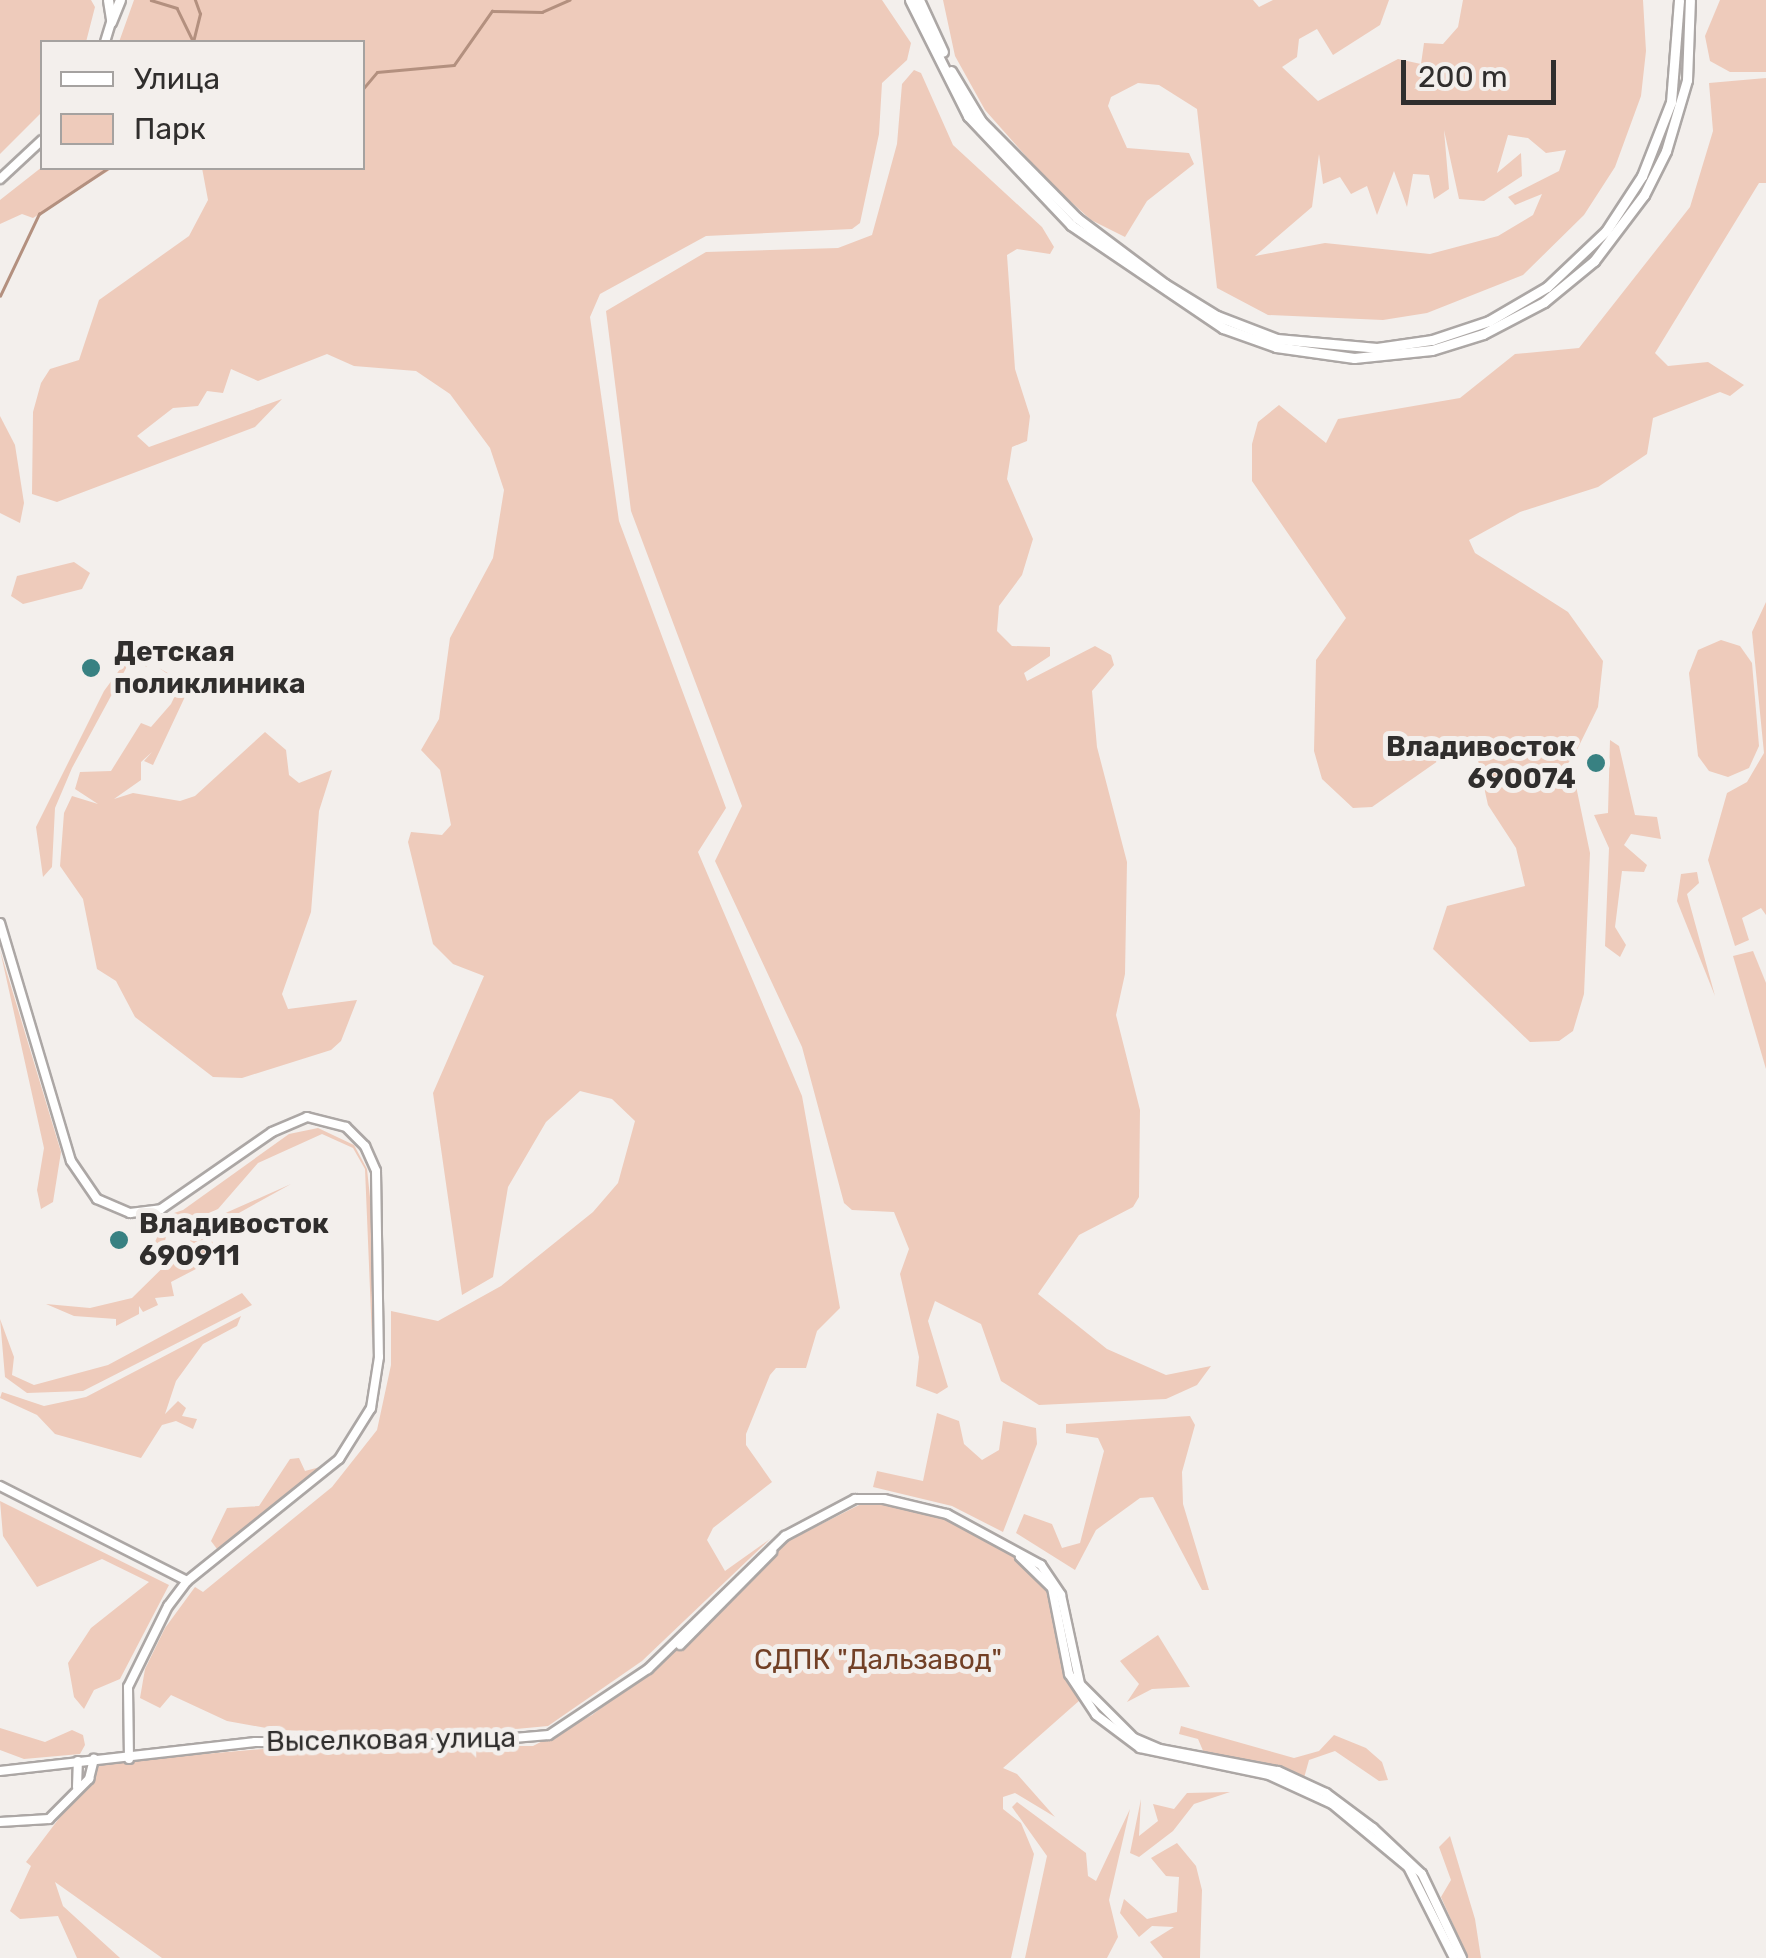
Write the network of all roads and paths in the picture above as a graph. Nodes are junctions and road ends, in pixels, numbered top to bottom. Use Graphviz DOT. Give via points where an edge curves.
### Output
graph roads {
  1 [pos="108,0"];
  2 [pos="120,0"];
  3 [pos="910,0"];
  4 [pos="919,0"];
  5 [pos="1679,0"];
  6 [pos="1690,0"];
  7 [pos="112,22"];
  8 [pos="105,40"];
  9 [pos="40,142"];
  10 [pos="0,179"];
  11 [pos="0,923"];
  12 [pos="0,1486"];
  13 [pos="187,1581"];
  14 [pos="1159,1752"];
  15 [pos="128,1757"];
  16 [pos="94,1761"];
  17 [pos="79,1763"];
  18 [pos="0,1772"];
  19 [pos="0,1820"];
  20 [pos="1454,1958"];
  21 [pos="1462,1958"];
  1 -- 7 [label="highway"];
  2 -- 7 [label="highway"];
  3 -- 6 [label="highway" via="968,116 1071,225 1223,328 1276,346 1354,358 1432,350 1484,334 1544,302 1602,252 1666,152 1687,80"];
  4 -- 5 [label="highway" via="974,112 1076,218 1217,316 1277,339 1354,349 1432,340 1489,320 1547,286 1597,241 1633,193 1661,131 1678,78"];
  7 -- 8 [label="main road"];
  9 -- 10 [label="main road"];
  11 -- 13 [label="main road" via="71,1161 97,1199 130,1212 161,1209 272,1132 308,1118 346,1126 374,1165 379,1356 364,1424 329,1468"];
  12 -- 13 [label="main road"];
  13 -- 15 [label="main road" via="157,1624 128,1688"];
  14 -- 15 [label="main road, Выселковая улица" via="1087,1696 1071,1656 1061,1594 1041,1565 946,1514 864,1497 774,1544 648,1669 558,1732 466,1743 255,1742"];
  14 -- 20 [label="main road" via="1270,1774 1332,1804 1408,1866"];
  14 -- 21 [label="main road" via="1278,1771 1326,1793 1410,1860"];
  15 -- 16 [label="main road, Выселковая улица"];
  16 -- 17 [label="main road, Выселковая улица"];
  16 -- 19 [label="main road" via="89,1779 49,1818"];
  17 -- 18 [label="main road, Выселковая улица"];
  17 -- 19 [label="main road" via="75,1791 40,1818"];
}
